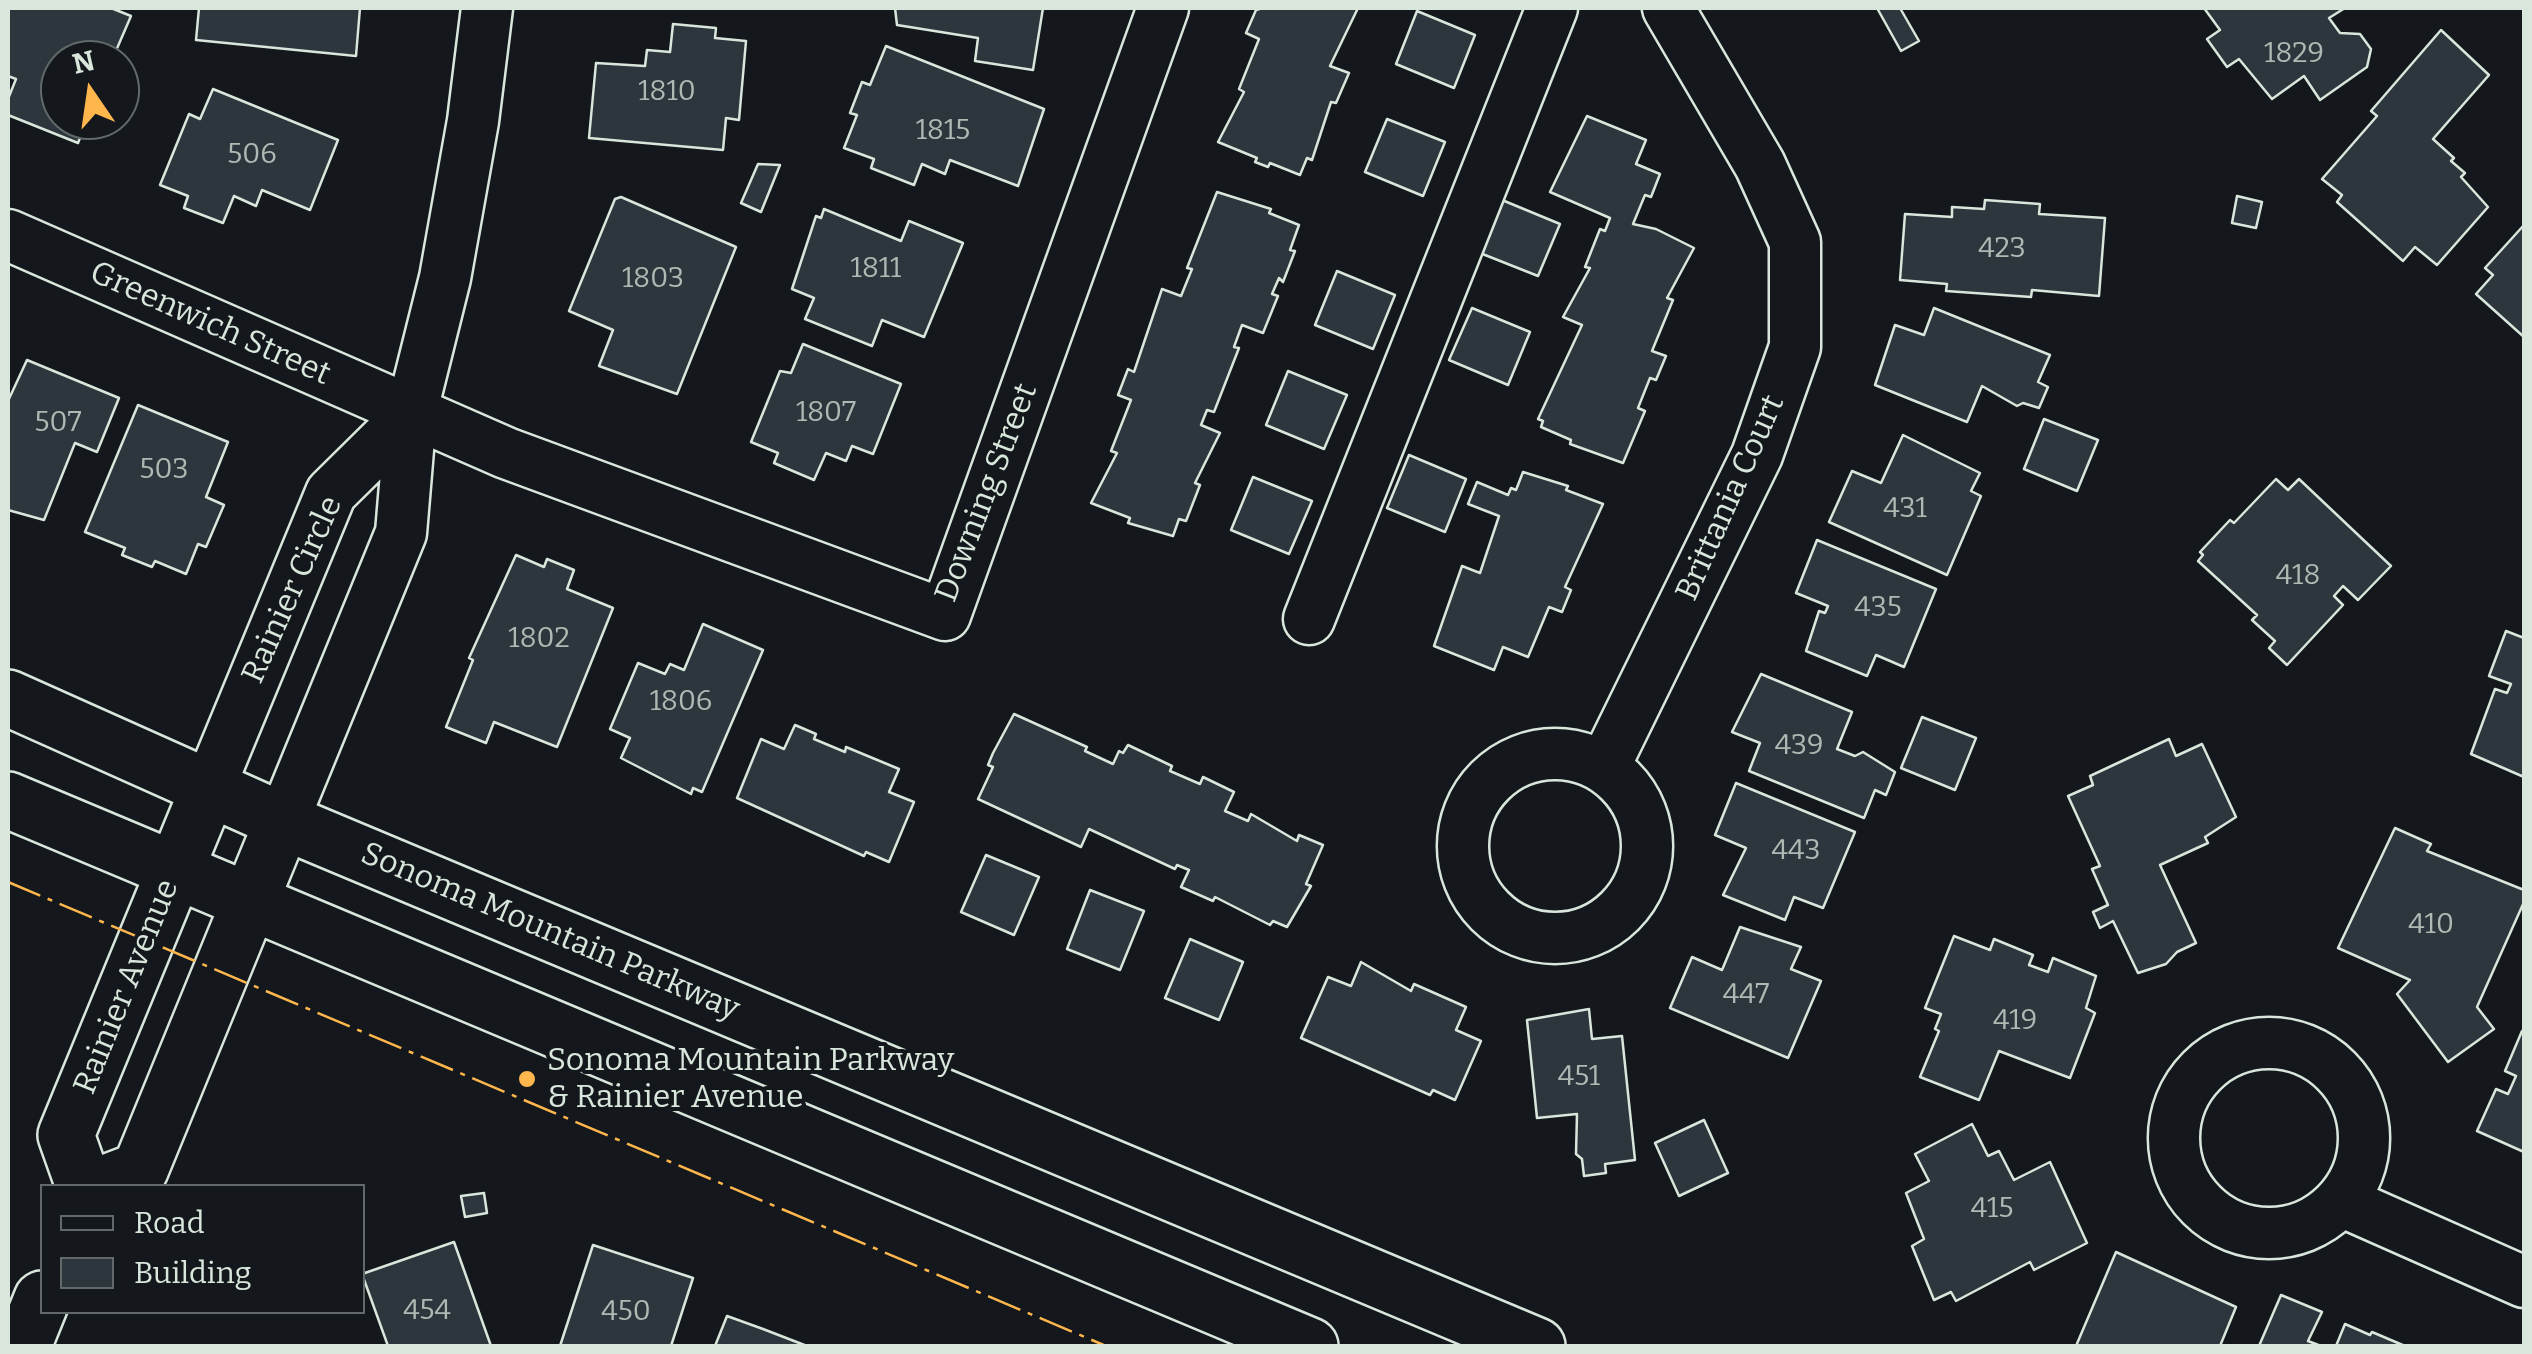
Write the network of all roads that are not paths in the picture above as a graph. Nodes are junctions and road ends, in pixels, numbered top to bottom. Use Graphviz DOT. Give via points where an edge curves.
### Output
graph roads {
  1 [pos="487,8"];
  2 [pos="1164,8"];
  3 [pos="1552,8"];
  4 [pos="1668,8"];
  5 [pos="8,234"];
  6 [pos="411,414"];
  7 [pos="1310,619"];
  8 [pos="8,698"];
  9 [pos="1604,767"];
  10 [pos="209,788"];
  11 [pos="8,800"];
  12 [pos="284,821"];
  13 [pos="176,868"];
  14 [pos="251,899"];
  15 [pos="83,1184"];
  16 [pos="103,1184"];
  17 [pos="2341,1201"];
  18 [pos="2524,1282"];
  19 [pos="40,1304"];
  20 [pos="23,1346"];
  21 [pos="1310,1346"];
  22 [pos="1537,1346"];
  1 -- 6 [label="street" via="474,121"];
  2 -- 6 [label="street, Downing Street" via="945,615"];
  3 -- 7 [label="street"];
  4 -- 9 [label="street, Brittania Court" via="1760,166 1795,242 1795,347 1757,455"];
  5 -- 6 [label="street, Greenwich Street"];
  6 -- 10 [label="street, Rainier Circle" via="331,492"];
  6 -- 12 [label="street" via="401,533"];
  8 -- 10 [label="main road, Sonoma Mountain Parkway"];
  10 -- 12 [label="main road, Sonoma Mountain Parkway"];
  10 -- 13 [label="main road, Rainier Avenue"];
  11 -- 13 [label="main road"];
  12 -- 14 [label="main road"];
  12 -- 22 [label="main road, Sonoma Mountain Parkway"];
  13 -- 14 [label="main road"];
  13 -- 15 [label="main road, Rainier Avenue" via="66,1135"];
  14 -- 16 [label="main road" via="140,1170"];
  14 -- 21 [label="main road"];
  17 -- 18 [label="street"];
  19 -- 20 [label="main road"];
}
